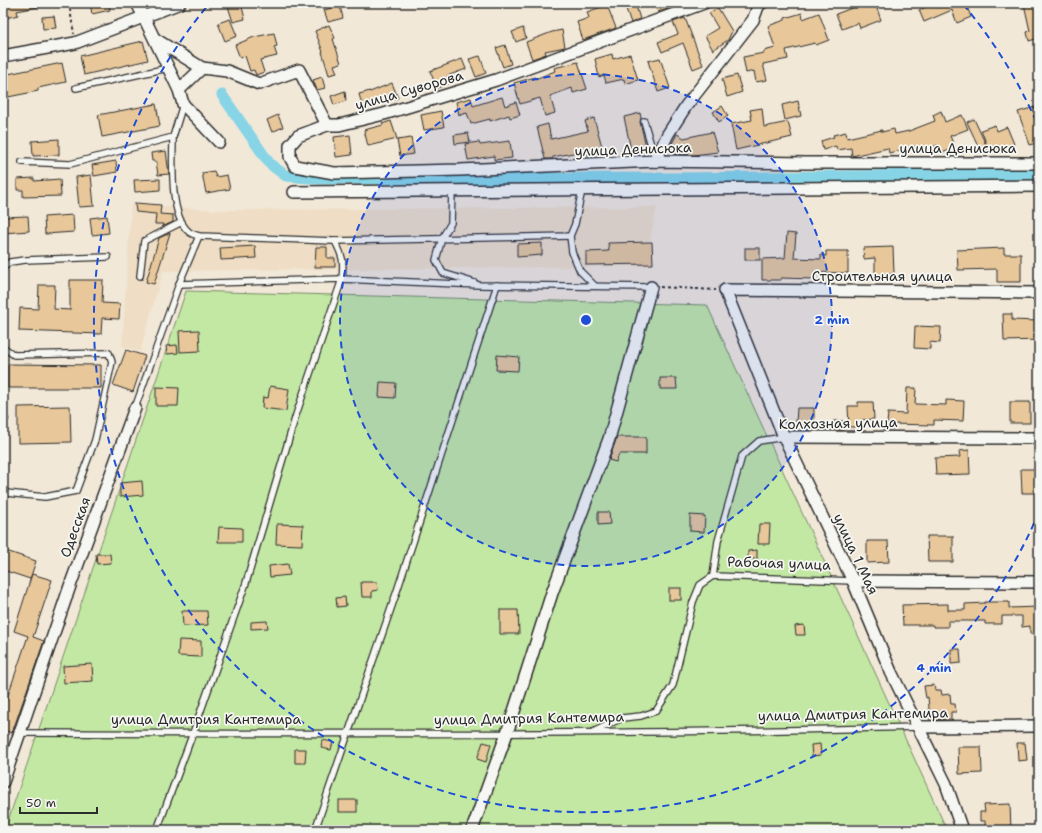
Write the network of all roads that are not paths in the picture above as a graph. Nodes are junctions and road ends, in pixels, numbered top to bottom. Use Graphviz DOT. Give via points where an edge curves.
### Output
graph roads {
  1 [pos="137,3"];
  2 [pos="180,3"];
  3 [pos="704,3"];
  4 [pos="759,3"];
  5 [pos="143,16"];
  6 [pos="155,39"];
  7 [pos="3,56"];
  8 [pos="168,68"];
  9 [pos="202,68"];
  10 [pos="76,88"];
  11 [pos="179,90"];
  12 [pos="183,104"];
  13 [pos="644,121"];
  14 [pos="327,125"];
  15 [pos="174,137"];
  16 [pos="219,142"];
  17 [pos="656,161"];
  18 [pos="22,162"];
  19 [pos="1039,163"];
  20 [pos="1039,186"];
  21 [pos="582,190"];
  22 [pos="452,191"];
  23 [pos="294,192"];
  24 [pos="182,222"];
  25 [pos="199,236"];
  26 [pos="570,236"];
  27 [pos="442,238"];
  28 [pos="335,241"];
  29 [pos="108,258"];
  30 [pos="3,268"];
  31 [pos="140,276"];
  32 [pos="342,279"];
  33 [pos="179,284"];
  34 [pos="480,285"];
  35 [pos="497,285"];
  36 [pos="595,286"];
  37 [pos="651,287"];
  38 [pos="725,290"];
  39 [pos="1039,292"];
  40 [pos="3,347"];
  41 [pos="135,408"];
  42 [pos="784,437"];
  43 [pos="1039,438"];
  44 [pos="3,489"];
  45 [pos="713,576"];
  46 [pos="853,581"];
  47 [pos="1039,582"];
  48 [pos="1039,726"];
  49 [pos="918,727"];
  50 [pos="591,732"];
  51 [pos="20,733"];
  52 [pos="507,733"];
  53 [pos="194,734"];
  54 [pos="348,734"];
  55 [pos="3,782"];
  56 [pos="157,830"];
  57 [pos="315,830"];
  58 [pos="472,830"];
  59 [pos="962,830"];
  1 -- 5 [label="street"];
  2 -- 5 [label="street"];
  3 -- 14 [label="street, улица Суворова" via="496,80 384,114 339,125"];
  4 -- 17 [label="street" via="753,20 686,106 668,134"];
  5 -- 6 [label="street"];
  5 -- 7 [label="street" via="75,43"];
  6 -- 8 [label="street"];
  6 -- 9 [label="street"];
  8 -- 10 [label="lane"];
  8 -- 11 [label="street"];
  9 -- 11 [label="street"];
  9 -- 14 [label="street" via="227,71 259,84 300,70"];
  11 -- 12 [label="street"];
  12 -- 15 [label="lane"];
  12 -- 16 [label="street"];
  13 -- 17 [label="lane"];
  14 -- 17 [label="street, улица Денисюка" via="298,136 290,145 290,157 295,166 334,173"];
  15 -- 18 [label="lane" via="70,164"];
  15 -- 24 [label="lane" via="174,186"];
  17 -- 19 [label="street, улица Денисюка"];
  20 -- 21 [label="street"];
  21 -- 22 [label="street"];
  21 -- 26 [label="lane"];
  22 -- 23 [label="street"];
  22 -- 27 [label="lane" via="451,224"];
  24 -- 25 [label="lane" via="188,230"];
  24 -- 31 [label="lane" via="144,241"];
  25 -- 28 [label="lane"];
  25 -- 33 [label="lane, Одесская"];
  26 -- 27 [label="lane"];
  26 -- 36 [label="lane" via="572,252 580,271"];
  27 -- 28 [label="lane"];
  27 -- 34 [label="lane" via="436,260 443,273"];
  28 -- 32 [label="lane" via="342,255"];
  29 -- 30 [label="lane" via="25,260 10,262"];
  32 -- 33 [label="lane"];
  32 -- 34 [label="lane"];
  32 -- 53 [label="lane" via="296,415 246,583"];
  33 -- 41 [label="lane, Одесская"];
  34 -- 35 [label="lane"];
  35 -- 36 [label="lane"];
  35 -- 54 [label="lane" via="398,591"];
  36 -- 37 [label="lane"];
  37 -- 52 [label="street" via="609,439 552,593"];
  38 -- 39 [label="street, Строительная улица"];
  38 -- 42 [label="street, улица 1 Мая"];
  40 -- 44 [label="lane" via="14,355 109,353 112,362 95,440 76,491 45,498 6,493"];
  41 -- 51 [label="street, Одесская"];
  42 -- 43 [label="street, Колхозная улица"];
  42 -- 45 [label="lane, Колхозная улица" via="759,441 742,456 718,541"];
  42 -- 46 [label="street, улица 1 Мая"];
  45 -- 46 [label="lane, Рабочая улица"];
  45 -- 50 [label="lane, Рабочая улица" via="700,585 693,602 673,685 656,711 622,718"];
  46 -- 47 [label="street, Рабочая улица"];
  46 -- 49 [label="street, улица 1 Мая" via="891,672"];
  48 -- 49 [label="street, улица Дмитрия Кантемира"];
  49 -- 50 [label="lane, улица Дмитрия Кантемира"];
  49 -- 59 [label="street, улица 1 Мая" via="946,784"];
  50 -- 52 [label="lane, улица Дмитрия Кантемира"];
  51 -- 53 [label="lane, улица Дмитрия Кантемира"];
  51 -- 55 [label="street, Одесская"];
  52 -- 54 [label="lane, улица Дмитрия Кантемира"];
  52 -- 58 [label="street"];
  53 -- 54 [label="lane, улица Дмитрия Кантемира"];
  53 -- 56 [label="lane"];
  54 -- 57 [label="lane"];
}
